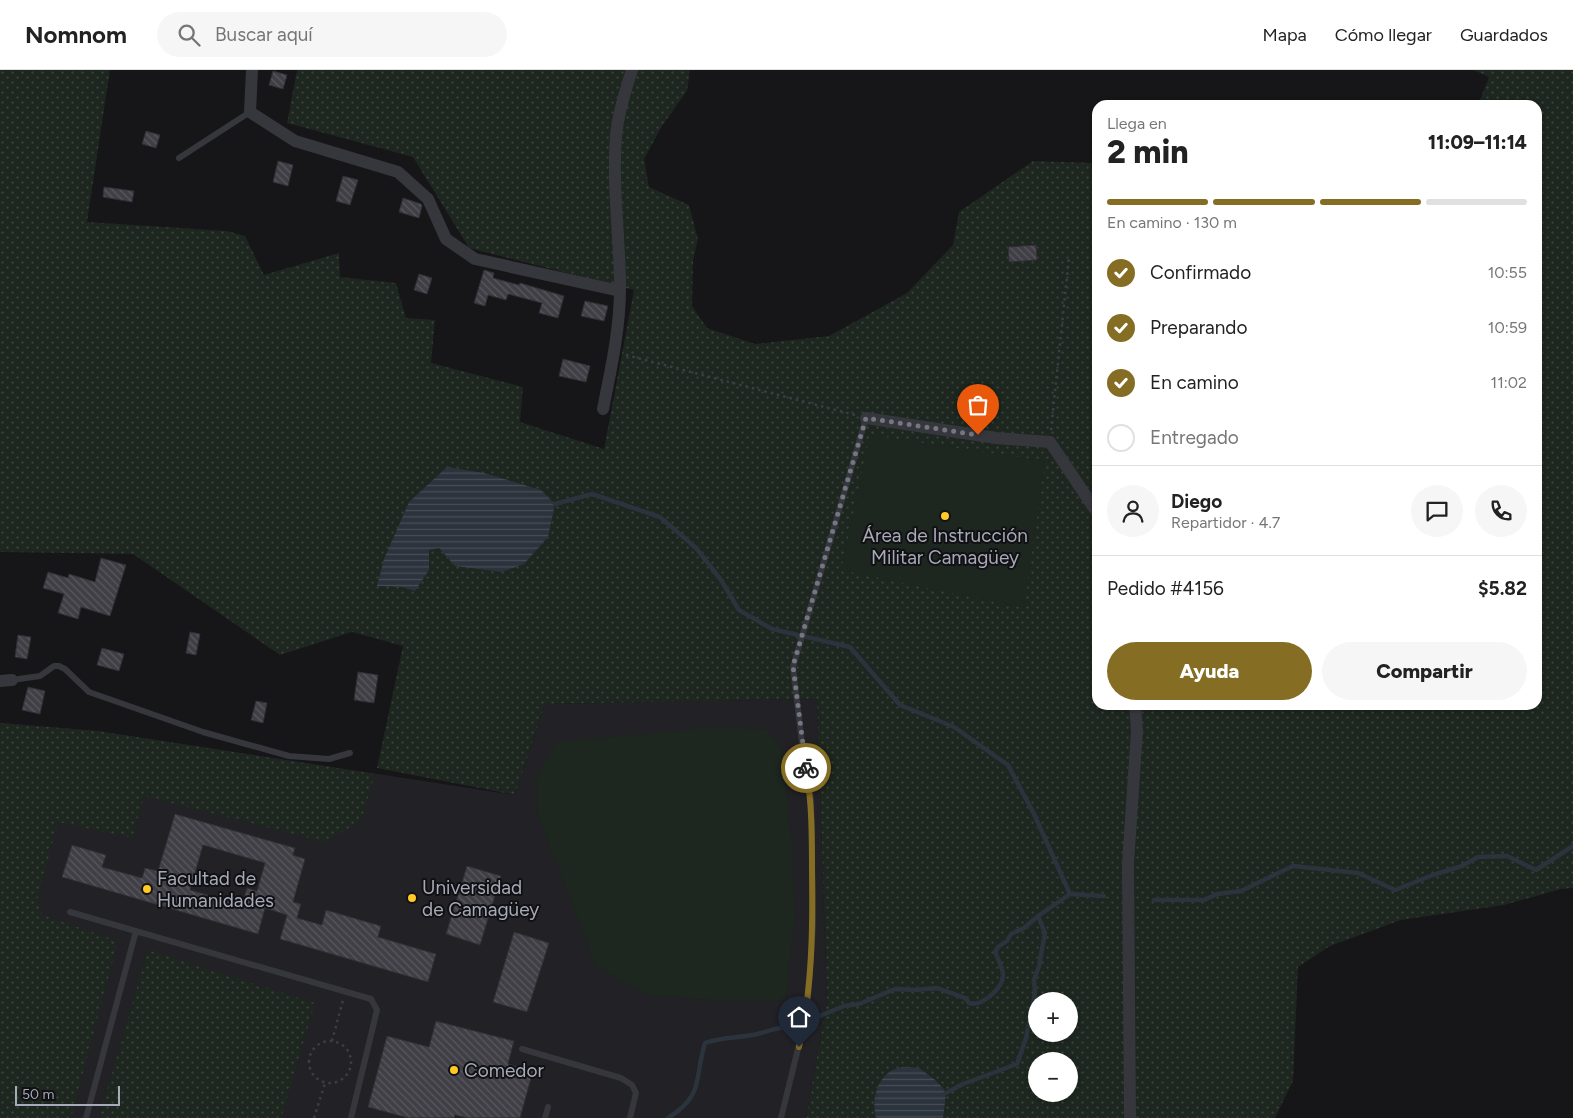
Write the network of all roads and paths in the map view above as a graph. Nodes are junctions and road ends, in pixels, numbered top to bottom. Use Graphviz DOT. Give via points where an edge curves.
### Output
graph roads {
  1 [pos="252,70"];
  2 [pos="632,70"];
  3 [pos="250,112"];
  4 [pos="179,158"];
  5 [pos="1069,257"];
  6 [pos="620,291"];
  7 [pos="614,352"];
  8 [pos="603,409"];
  9 [pos="866,418"];
  10 [pos="1050,442"];
  11 [pos="1092,505"];
  12 [pos="6,681"];
  13 [pos="1135,710"];
  14 [pos="350,753"];
  15 [pos="70,912"];
  16 [pos="136,931"];
  17 [pos="345,991"];
  18 [pos="332,1041"];
  19 [pos="522,1049"];
  20 [pos="325,1083"];
  21 [pos="548,1107"];
  22 [pos="86,1118"];
  23 [pos="314,1118"];
  24 [pos="351,1118"];
  25 [pos="545,1118"];
  26 [pos="630,1118"];
  27 [pos="781,1118"];
  28 [pos="1130,1118"];
  1 -- 3 [label="street"];
  2 -- 6 [label="street" via="616,136"];
  3 -- 4 [label="lane"];
  3 -- 6 [label="street" via="295,141 398,172 428,199 446,239 475,259"];
  5 -- 10 [label="path"];
  6 -- 7 [label="street"];
  7 -- 8 [label="street"];
  7 -- 9 [label="path"];
  9 -- 10 [label="street" via="996,438"];
  9 -- 27 [label="lane" via="793,666 811,799 813,925 807,1012"];
  10 -- 11 [label="street"];
  12 -- 14 [label="lane" via="40,676 59,666 89,692 203,732 289,756 329,759"];
  13 -- 28 [label="street" via="1137,731 1128,863"];
  15 -- 16 [label="lane"];
  16 -- 17 [label="lane"];
  16 -- 22 [label="lane"];
  17 -- 18 [label="path"];
  17 -- 24 [label="lane" via="371,998 377,1010"];
  18 -- 20 [label="path" via="324,1042 313,1050 309,1063 314,1076"];
  18 -- 20 [label="path" via="348,1050 351,1068 344,1079"];
  19 -- 26 [label="lane" via="621,1078 632,1085 636,1093"];
  20 -- 23 [label="path"];
  21 -- 25 [label="lane"];
}
